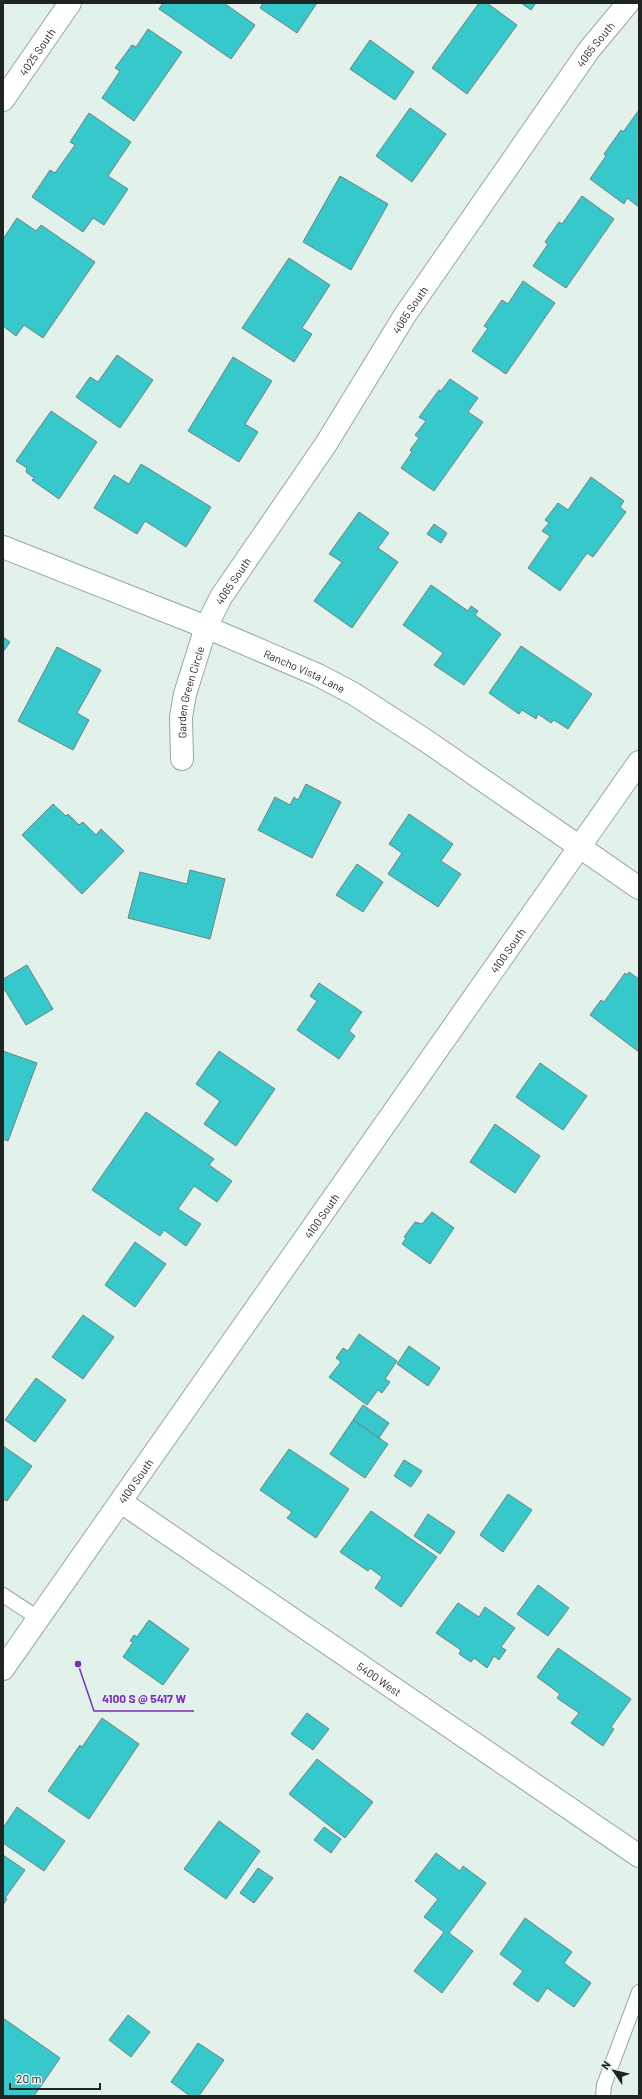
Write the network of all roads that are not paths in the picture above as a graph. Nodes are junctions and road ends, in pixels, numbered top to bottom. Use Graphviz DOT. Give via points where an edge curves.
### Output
graph roads {
  1 [pos="70,3"];
  2 [pos="628,3"];
  3 [pos="3,100"];
  4 [pos="3,547"];
  5 [pos="206,627"];
  6 [pos="182,759"];
  7 [pos="639,762"];
  8 [pos="579,847"];
  9 [pos="639,888"];
  10 [pos="120,1502"];
  11 [pos="3,1595"];
  12 [pos="38,1618"];
  13 [pos="3,1669"];
  14 [pos="639,1856"];
  15 [pos="639,1992"];
  16 [pos="603,2096"];
  1 -- 3 [label="street, 4025 South"];
  2 -- 5 [label="street, 4065 South" via="589,50 405,315 326,444 221,597"];
  4 -- 5 [label="street, Rancho Vista Lane"];
  5 -- 6 [label="street, Garden Green Circle" via="185,694 181,717"];
  5 -- 8 [label="street, Rancho Vista Lane" via="318,675 354,694 432,744"];
  7 -- 8 [label="street, 4100 South"];
  8 -- 9 [label="street, Rancho Vista Lane"];
  8 -- 10 [label="street, 4100 South"];
  10 -- 12 [label="street, 4100 South"];
  10 -- 14 [label="street, 5400 West"];
  11 -- 12 [label="lane"];
  12 -- 13 [label="street, 4100 South"];
  15 -- 16 [label="lane" via="604,2085"];
}
